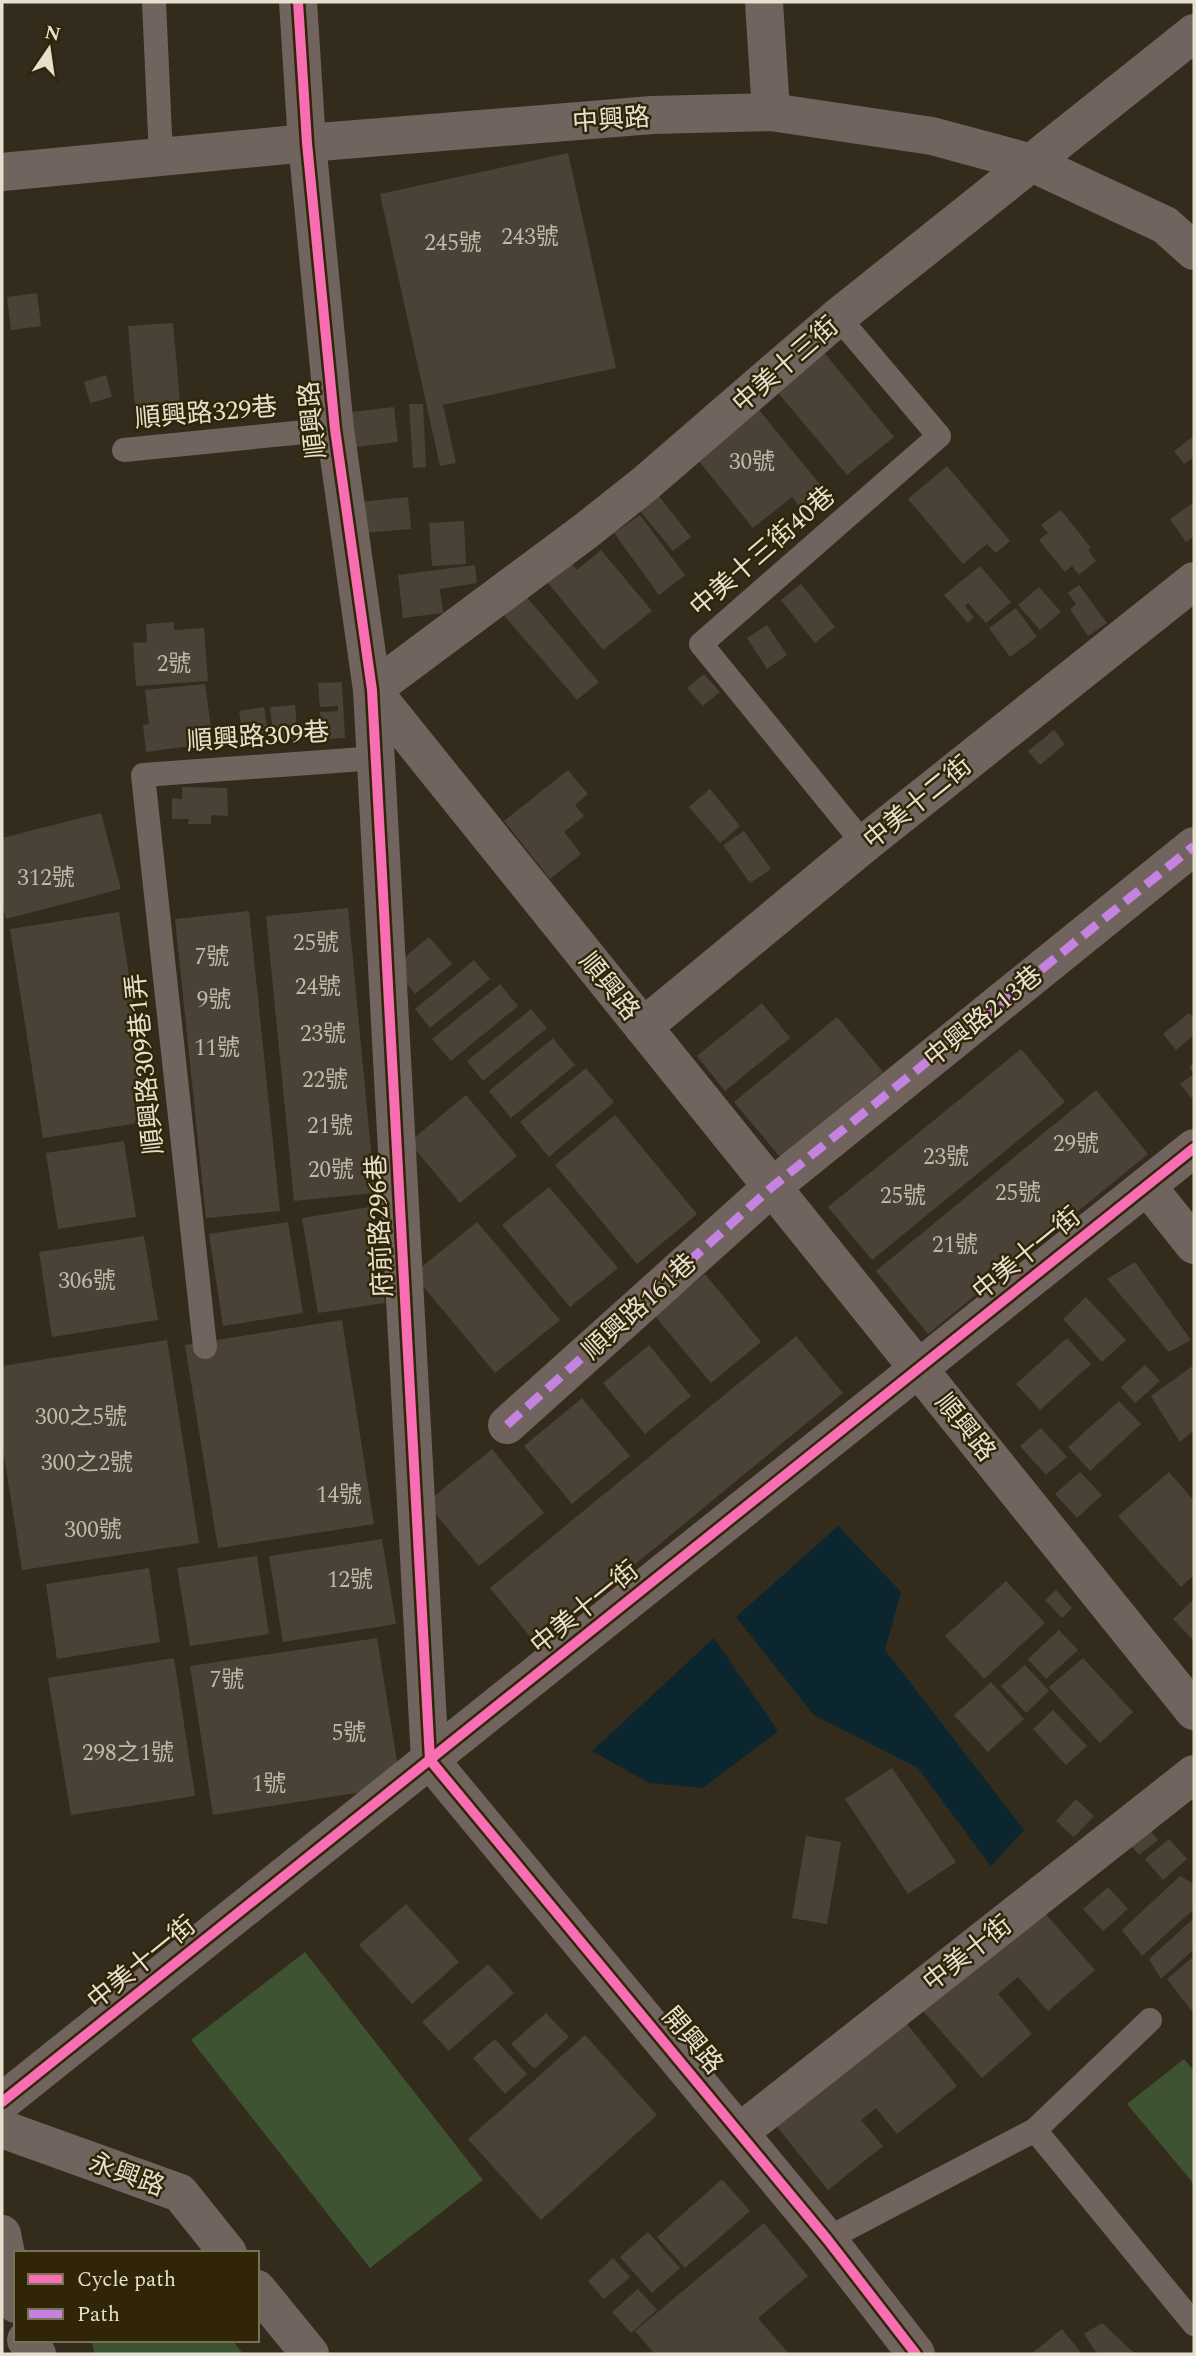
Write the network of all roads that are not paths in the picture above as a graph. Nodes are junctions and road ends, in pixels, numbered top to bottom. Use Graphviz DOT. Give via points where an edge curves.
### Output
graph roads {
  1 [pos="154,2"];
  2 [pos="298,2"];
  3 [pos="764,2"];
  4 [pos="1194,33"];
  5 [pos="771,112"];
  6 [pos="307,143"];
  7 [pos="161,158"];
  8 [pos="1032,163"];
  9 [pos="2,172"];
  10 [pos="1194,251"];
  11 [pos="838,317"];
  12 [pos="335,429"];
  13 [pos="124,450"];
  14 [pos="1194,581"];
  15 [pos="372,690"];
  16 [pos="377,758"];
  17 [pos="143,775"];
  18 [pos="864,844"];
  19 [pos="1194,846"];
  20 [pos="643,1027"];
  21 [pos="1194,1148"];
  22 [pos="1147,1186"];
  23 [pos="772,1187"];
  24 [pos="1194,1245"];
  25 [pos="205,1347"];
  26 [pos="919,1369"];
  27 [pos="507,1425"];
  28 [pos="1194,1711"];
  29 [pos="430,1760"];
  30 [pos="1194,1774"];
  31 [pos="1150,2020"];
  32 [pos="2,2102"];
  33 [pos="2,2129"];
  34 [pos="1035,2130"];
  35 [pos="740,2132"];
  36 [pos="2,2234"];
  37 [pos="827,2239"];
  38 [pos="227,2251"];
  39 [pos="259,2290"];
  40 [pos="14,2294"];
  41 [pos="1194,2324"];
  42 [pos="310,2354"];
  43 [pos="916,2354"];
  1 -- 7 [label="lane"];
  2 -- 6 [label="street, 順興路"];
  3 -- 5 [label="street"];
  4 -- 8 [label="street, 中美十三街"];
  5 -- 6 [label="street, 中興路" via="652,115"];
  5 -- 8 [label="street, 中興路" via="932,136"];
  6 -- 7 [label="street, 中興路"];
  6 -- 12 [label="street, 順興路"];
  7 -- 9 [label="street, 中興路"];
  8 -- 10 [label="street, 中興路" via="1165,225"];
  8 -- 11 [label="street, 中美十三街"];
  11 -- 15 [label="street, 中美十三街" via="646,483"];
  11 -- 18 [label="lane, 中美十三街40巷" via="939,436 701,644"];
  12 -- 13 [label="lane, 順興路329巷"];
  12 -- 15 [label="street, 順興路"];
  14 -- 18 [label="street, 中美十二街"];
  15 -- 16 [label="street, 府前路296巷"];
  15 -- 20 [label="street, 順興路"];
  16 -- 17 [label="lane, 順興路309巷"];
  16 -- 29 [label="street, 府前路296巷"];
  17 -- 25 [label="lane, 順興路309巷1弄"];
  18 -- 20 [label="street, 中美十二街"];
  19 -- 23 [label="street, 中興路213巷"];
  20 -- 23 [label="street, 順興路"];
  21 -- 22 [label="street, 中美十一街"];
  22 -- 24 [label="street"];
  22 -- 26 [label="street, 中美十一街"];
  23 -- 26 [label="street, 順興路"];
  23 -- 27 [label="street, 順興路161巷"];
  26 -- 28 [label="street, 順興路"];
  26 -- 29 [label="street, 中美十一街"];
  29 -- 32 [label="street, 中美十一街"];
  29 -- 35 [label="street, 開興路"];
  30 -- 35 [label="street, 中美十街"];
  31 -- 34 [label="lane"];
  33 -- 38 [label="street, 永興路" via="180,2193"];
  34 -- 37 [label="lane"];
  34 -- 41 [label="lane"];
  35 -- 37 [label="street, 開興路"];
  36 -- 40 [label="street"];
  37 -- 43 [label="street, 開興路"];
  39 -- 42 [label="street"];
}
